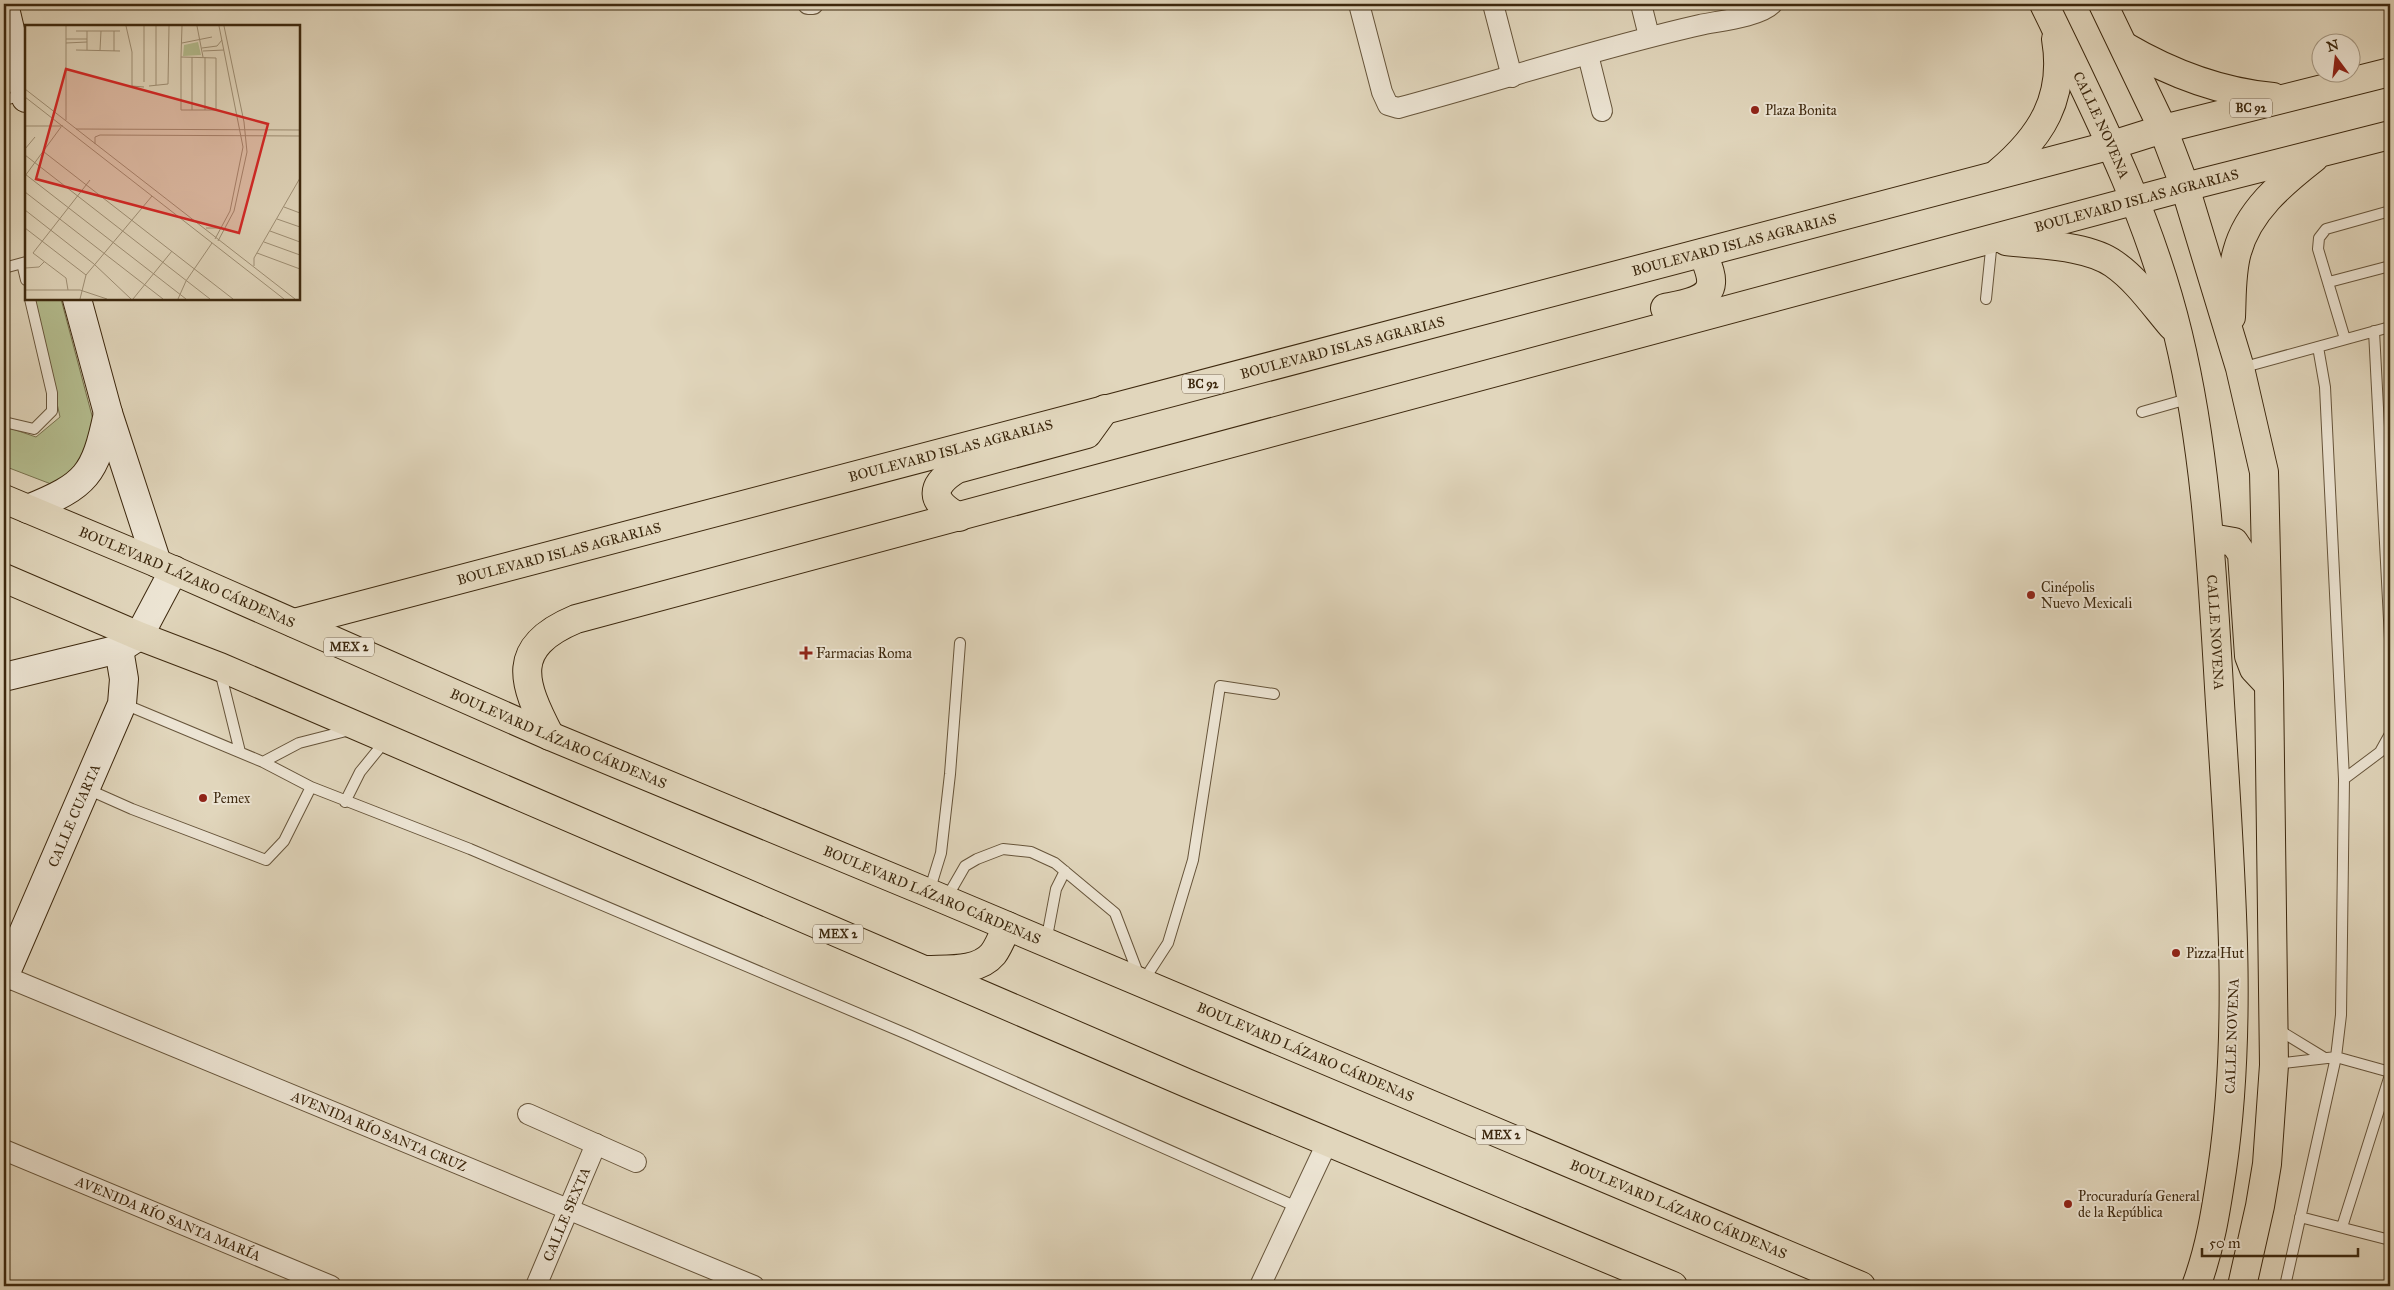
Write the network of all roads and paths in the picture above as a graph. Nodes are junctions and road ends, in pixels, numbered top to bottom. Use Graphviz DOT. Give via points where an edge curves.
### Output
graph roads {
  1 [pos="4,4"];
  2 [pos="808,4"];
  3 [pos="813,4"];
  4 [pos="1359,4"];
  5 [pos="1493,4"];
  6 [pos="1641,4"];
  7 [pos="1772,4"];
  8 [pos="2103,4"];
  9 [pos="2048,12"];
  10 [pos="1650,36"];
  11 [pos="2124,46"];
  12 [pos="1588,55"];
  13 [pos="2390,72"];
  14 [pos="1512,77"];
  15 [pos="18,97"];
  16 [pos="2289,98"];
  17 [pos="1602,111"];
  18 [pos="2163,130"];
  19 [pos="2390,135"];
  20 [pos="2112,145"];
  21 [pos="2320,152"];
  22 [pos="1995,176"];
  23 [pos="2185,187"];
  24 [pos="2136,201"];
  25 [pos="2390,211"];
  26 [pos="1992,239"];
  27 [pos="1703,253"];
  28 [pos="24,263"];
  29 [pos="2390,266"];
  30 [pos="4,268"];
  31 [pos="2329,282"];
  32 [pos="1986,299"];
  33 [pos="30,300"];
  34 [pos="77,300"];
  35 [pos="2390,327"];
  36 [pos="2374,331"];
  37 [pos="2178,334"];
  38 [pos="2230,334"];
  39 [pos="2345,339"];
  40 [pos="1592,346"];
  41 [pos="2318,347"];
  42 [pos="2240,368"];
  43 [pos="2192,398"];
  44 [pos="1105,409"];
  45 [pos="2142,412"];
  46 [pos="108,413"];
  47 [pos="4,422"];
  48 [pos="4,499"];
  49 [pos="28,509"];
  50 [pos="959,517"];
  51 [pos="2211,538"];
  52 [pos="165,567"];
  53 [pos="4,578"];
  54 [pos="294,623"];
  55 [pos="2390,639"];
  56 [pos="129,643"];
  57 [pos="960,643"];
  58 [pos="220,667"];
  59 [pos="4,677"];
  60 [pos="2390,680"];
  61 [pos="2269,685"];
  62 [pos="1274,694"];
  63 [pos="122,704"];
  64 [pos="360,728"];
  65 [pos="550,736"];
  66 [pos="386,739"];
  67 [pos="240,752"];
  68 [pos="262,762"];
  69 [pos="2344,779"];
  70 [pos="310,787"];
  71 [pos="86,789"];
  72 [pos="345,802"];
  73 [pos="1065,871"];
  74 [pos="937,896"];
  75 [pos="1007,926"];
  76 [pos="2234,926"];
  77 [pos="1046,942"];
  78 [pos="923,970"];
  79 [pos="4,976"];
  80 [pos="1142,983"];
  81 [pos="2274,1028"];
  82 [pos="2322,1057"];
  83 [pos="2336,1057"];
  84 [pos="2274,1064"];
  85 [pos="2390,1074"];
  86 [pos="528,1114"];
  87 [pos="1328,1141"];
  88 [pos="596,1144"];
  89 [pos="4,1150"];
  90 [pos="636,1162"];
  91 [pos="1297,1207"];
  92 [pos="569,1208"];
  93 [pos="2300,1217"];
  94 [pos="2342,1228"];
  95 [pos="2390,1240"];
  96 [pos="2200,1276"];
  97 [pos="331,1286"];
  98 [pos="536,1286"];
  99 [pos="754,1286"];
  100 [pos="1260,1286"];
  101 [pos="1673,1286"];
  102 [pos="1861,1286"];
  103 [pos="2184,1286"];
  104 [pos="2242,1286"];
  105 [pos="2285,1286"];
  1 -- 15 [label="street"];
  2 -- 3 [label="street"];
  4 -- 14 [label="street" via="1388,105 1398,108"];
  5 -- 14 [label="street"];
  6 -- 10 [label="street"];
  7 -- 10 [label="street" via="1767,9 1743,16"];
  8 -- 11 [label="main road"];
  9 -- 20 [label="main road, CALLE NOVENA"];
  9 -- 22 [label="main road" via="2058,65 2050,108 2028,146"];
  10 -- 12 [label="street"];
  11 -- 16 [label="main road" via="2149,61 2203,83 2231,91"];
  11 -- 18 [label="main road"];
  12 -- 14 [label="street"];
  12 -- 17 [label="street"];
  13 -- 16 [label="main road, BOULEVARD ISLAS AGRARIAS / BC 92"];
  16 -- 18 [label="main road, BOULEVARD ISLAS AGRARIAS / BC 92"];
  18 -- 20 [label="main road, BOULEVARD ISLAS AGRARIAS / BC 92"];
  18 -- 23 [label="main road"];
  19 -- 21 [label="main road, BOULEVARD ISLAS AGRARIAS"];
  20 -- 22 [label="main road, BOULEVARD ISLAS AGRARIAS / BC 92"];
  20 -- 24 [label="main road, CALLE NOVENA"];
  21 -- 23 [label="main road, BOULEVARD ISLAS AGRARIAS"];
  21 -- 38 [label="main road" via="2281,184 2248,225 2237,252"];
  22 -- 27 [label="main road, BOULEVARD ISLAS AGRARIAS / BC 92"];
  23 -- 24 [label="main road, BOULEVARD ISLAS AGRARIAS"];
  23 -- 38 [label="main road"];
  24 -- 26 [label="main road, BOULEVARD ISLAS AGRARIAS"];
  24 -- 37 [label="main road, CALLE NOVENA"];
  25 -- 31 [label="lane" via="2326,229 2319,238 2318,249"];
  26 -- 32 [label="lane"];
  26 -- 37 [label="main road" via="2092,253 2113,263 2133,281"];
  26 -- 40 [label="main road, BOULEVARD ISLAS AGRARIAS"];
  27 -- 40 [label="main road" via="1711,282 1706,293 1696,300 1628,319"];
  27 -- 44 [label="main road, BOULEVARD ISLAS AGRARIAS / BC 92"];
  28 -- 30 [label="lane"];
  29 -- 31 [label="lane"];
  31 -- 39 [label="lane"];
  33 -- 47 [label="lane" via="52,393 52,411 34,429"];
  34 -- 46 [label="street"];
  35 -- 36 [label="lane"];
  36 -- 39 [label="lane"];
  36 -- 55 [label="lane"];
  37 -- 43 [label="main road, CALLE NOVENA"];
  38 -- 42 [label="main road"];
  39 -- 41 [label="lane"];
  40 -- 50 [label="main road, BOULEVARD ISLAS AGRARIAS"];
  41 -- 42 [label="lane"];
  41 -- 69 [label="lane" via="2325,387"];
  42 -- 61 [label="main road" via="2264,472"];
  43 -- 45 [label="lane"];
  43 -- 51 [label="main road, CALLE NOVENA"];
  44 -- 50 [label="main road" via="1086,434 957,469 942,478 937,491 938,501 945,510"];
  44 -- 54 [label="main road, BOULEVARD ISLAS AGRARIAS / BC 92"];
  46 -- 49 [label="street" via="98,456 86,478 66,493"];
  46 -- 52 [label="street"];
  48 -- 49 [label="main road, BOULEVARD LÁZARO CÁRDENAS / MEX 2"];
  49 -- 52 [label="main road, BOULEVARD LÁZARO CÁRDENAS / MEX 2"];
  50 -- 65 [label="main road, BOULEVARD ISLAS AGRARIAS" via="557,627 530,652 527,670 534,701"];
  51 -- 61 [label="main road" via="2234,542 2242,554 2249,656 2254,669"];
  51 -- 76 [label="main road, CALLE NOVENA"];
  52 -- 54 [label="main road, BOULEVARD LÁZARO CÁRDENAS / MEX 2"];
  52 -- 56 [label="street"];
  53 -- 56 [label="main road, MEX 2"];
  54 -- 65 [label="main road, BOULEVARD LÁZARO CÁRDENAS / MEX 2"];
  56 -- 58 [label="main road, MEX 2"];
  56 -- 59 [label="street"];
  56 -- 63 [label="street, CALLE CUARTA"];
  57 -- 74 [label="lane"];
  58 -- 64 [label="main road, MEX 2"];
  58 -- 67 [label="lane"];
  60 -- 69 [label="lane" via="2390,734 2380,752"];
  61 -- 81 [label="main road"];
  62 -- 80 [label="lane" via="1220,686 1193,860 1168,943"];
  63 -- 67 [label="lane"];
  63 -- 71 [label="street, CALLE CUARTA"];
  64 -- 66 [label="main road, MEX 2"];
  64 -- 68 [label="lane" via="299,743"];
  65 -- 74 [label="main road, BOULEVARD LÁZARO CÁRDENAS / MEX 2"];
  66 -- 72 [label="lane" via="360,772"];
  66 -- 78 [label="main road, MEX 2"];
  67 -- 68 [label="lane"];
  68 -- 70 [label="lane"];
  69 -- 83 [label="lane" via="2341,1015"];
  70 -- 71 [label="lane" via="284,841 266,860"];
  70 -- 72 [label="lane"];
  71 -- 79 [label="street, CALLE CUARTA"];
  72 -- 91 [label="lane" via="479,853 909,1035"];
  73 -- 74 [label="lane" via="1031,852 1003,849 965,866"];
  73 -- 77 [label="lane" via="1056,889"];
  73 -- 80 [label="lane" via="1115,913"];
  74 -- 75 [label="main road, BOULEVARD LÁZARO CÁRDENAS / MEX 2"];
  75 -- 77 [label="main road, BOULEVARD LÁZARO CÁRDENAS / MEX 2"];
  75 -- 78 [label="main road" via="994,953 986,961 974,966"];
  76 -- 84 [label="main road" via="2242,939 2247,958 2252,1041 2260,1054"];
  76 -- 96 [label="main road, CALLE NOVENA" via="2233,1070 2225,1146"];
  77 -- 80 [label="main road, BOULEVARD LÁZARO CÁRDENAS / MEX 2"];
  78 -- 87 [label="main road, MEX 2"];
  79 -- 92 [label="street, AVENIDA RÍO SANTA CRUZ"];
  80 -- 102 [label="main road, BOULEVARD LÁZARO CÁRDENAS / MEX 2"];
  81 -- 82 [label="lane"];
  81 -- 84 [label="main road"];
  82 -- 83 [label="lane"];
  82 -- 84 [label="lane"];
  83 -- 85 [label="lane"];
  83 -- 93 [label="lane"];
  84 -- 104 [label="main road" via="2267,1164"];
  85 -- 94 [label="lane"];
  86 -- 88 [label="street"];
  87 -- 91 [label="street"];
  87 -- 101 [label="main road, MEX 2"];
  88 -- 90 [label="street"];
  88 -- 92 [label="street, CALLE SEXTA"];
  89 -- 97 [label="street, AVENIDA RÍO SANTA MARÍA"];
  91 -- 100 [label="street"];
  92 -- 98 [label="street, CALLE SEXTA"];
  92 -- 99 [label="street, AVENIDA RÍO SANTA CRUZ"];
  93 -- 94 [label="lane"];
  93 -- 105 [label="lane"];
  94 -- 95 [label="lane"];
  96 -- 103 [label="main road"];
}
